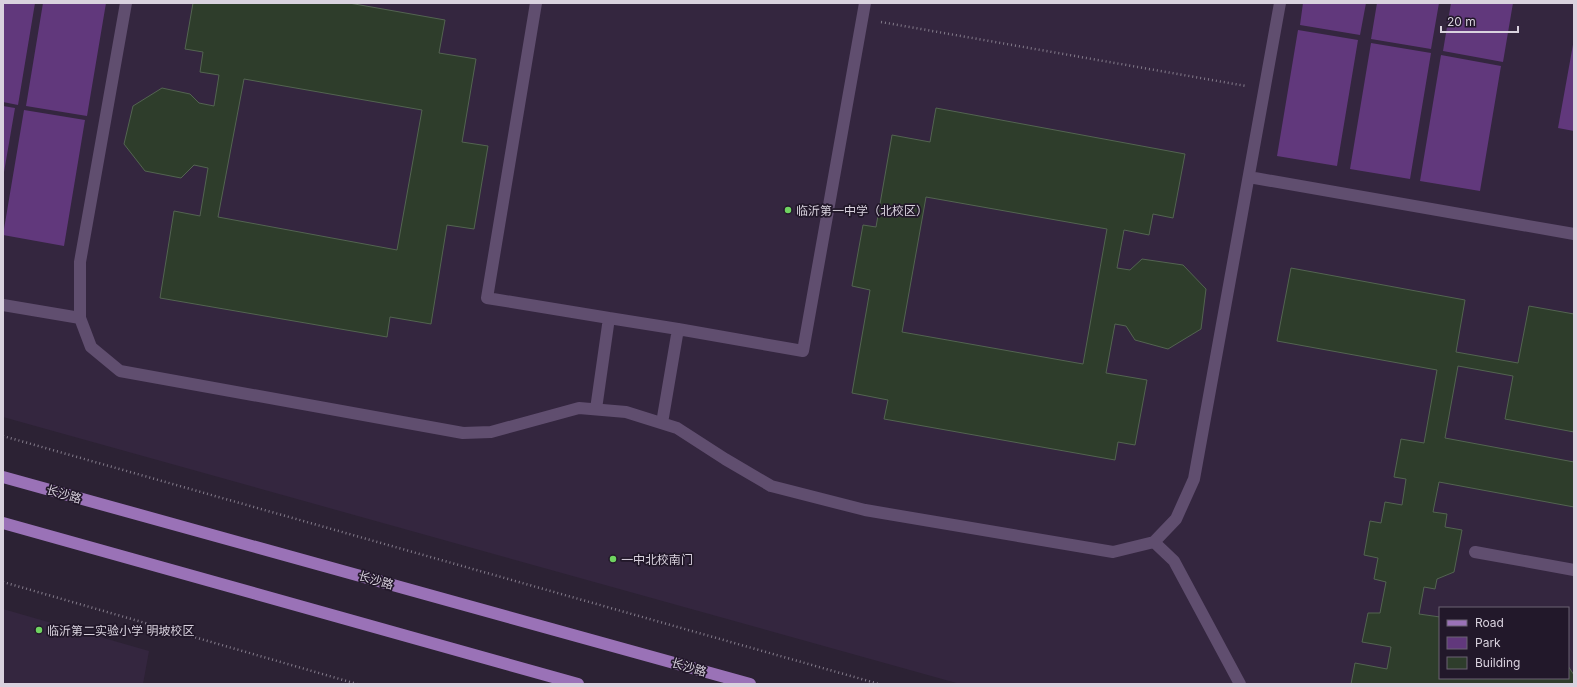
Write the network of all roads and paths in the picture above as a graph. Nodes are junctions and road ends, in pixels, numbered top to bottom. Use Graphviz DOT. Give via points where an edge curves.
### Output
graph roads {
  1 [pos="126,3"];
  2 [pos="536,3"];
  3 [pos="865,3"];
  4 [pos="1280,3"];
  5 [pos="862,18"];
  6 [pos="1264,89"];
  7 [pos="1249,177"];
  8 [pos="1574,234"];
  9 [pos="3,305"];
  10 [pos="80,318"];
  11 [pos="609,318"];
  12 [pos="678,329"];
  13 [pos="596,409"];
  14 [pos="662,423"];
  15 [pos="3,436"];
  16 [pos="3,477"];
  17 [pos="3,523"];
  18 [pos="1154,542"];
  19 [pos="1475,552"];
  20 [pos="1574,570"];
  21 [pos="3,582"];
  22 [pos="357,684"];
  23 [pos="578,684"];
  24 [pos="750,684"];
  25 [pos="879,684"];
  26 [pos="1240,684"];
  1 -- 10 [label="street" via="80,262"];
  2 -- 11 [label="street" via="487,298"];
  3 -- 5 [label="street"];
  4 -- 6 [label="street"];
  5 -- 6 [label="path"];
  5 -- 12 [label="street" via="803,351"];
  6 -- 7 [label="street"];
  7 -- 8 [label="street"];
  7 -- 18 [label="street" via="1194,479 1176,519"];
  9 -- 10 [label="street"];
  10 -- 13 [label="street" via="91,347 120,371 463,434 491,432 579,408"];
  11 -- 12 [label="street"];
  11 -- 13 [label="street"];
  12 -- 14 [label="street"];
  13 -- 14 [label="street" via="626,412"];
  14 -- 18 [label="street" via="677,428 771,486 865,510 1114,552"];
  15 -- 25 [label="path"];
  16 -- 24 [label="main road, 长沙路"];
  17 -- 23 [label="main road"];
  18 -- 26 [label="street" via="1174,561"];
  19 -- 20 [label="street"];
  21 -- 22 [label="path"];
}
